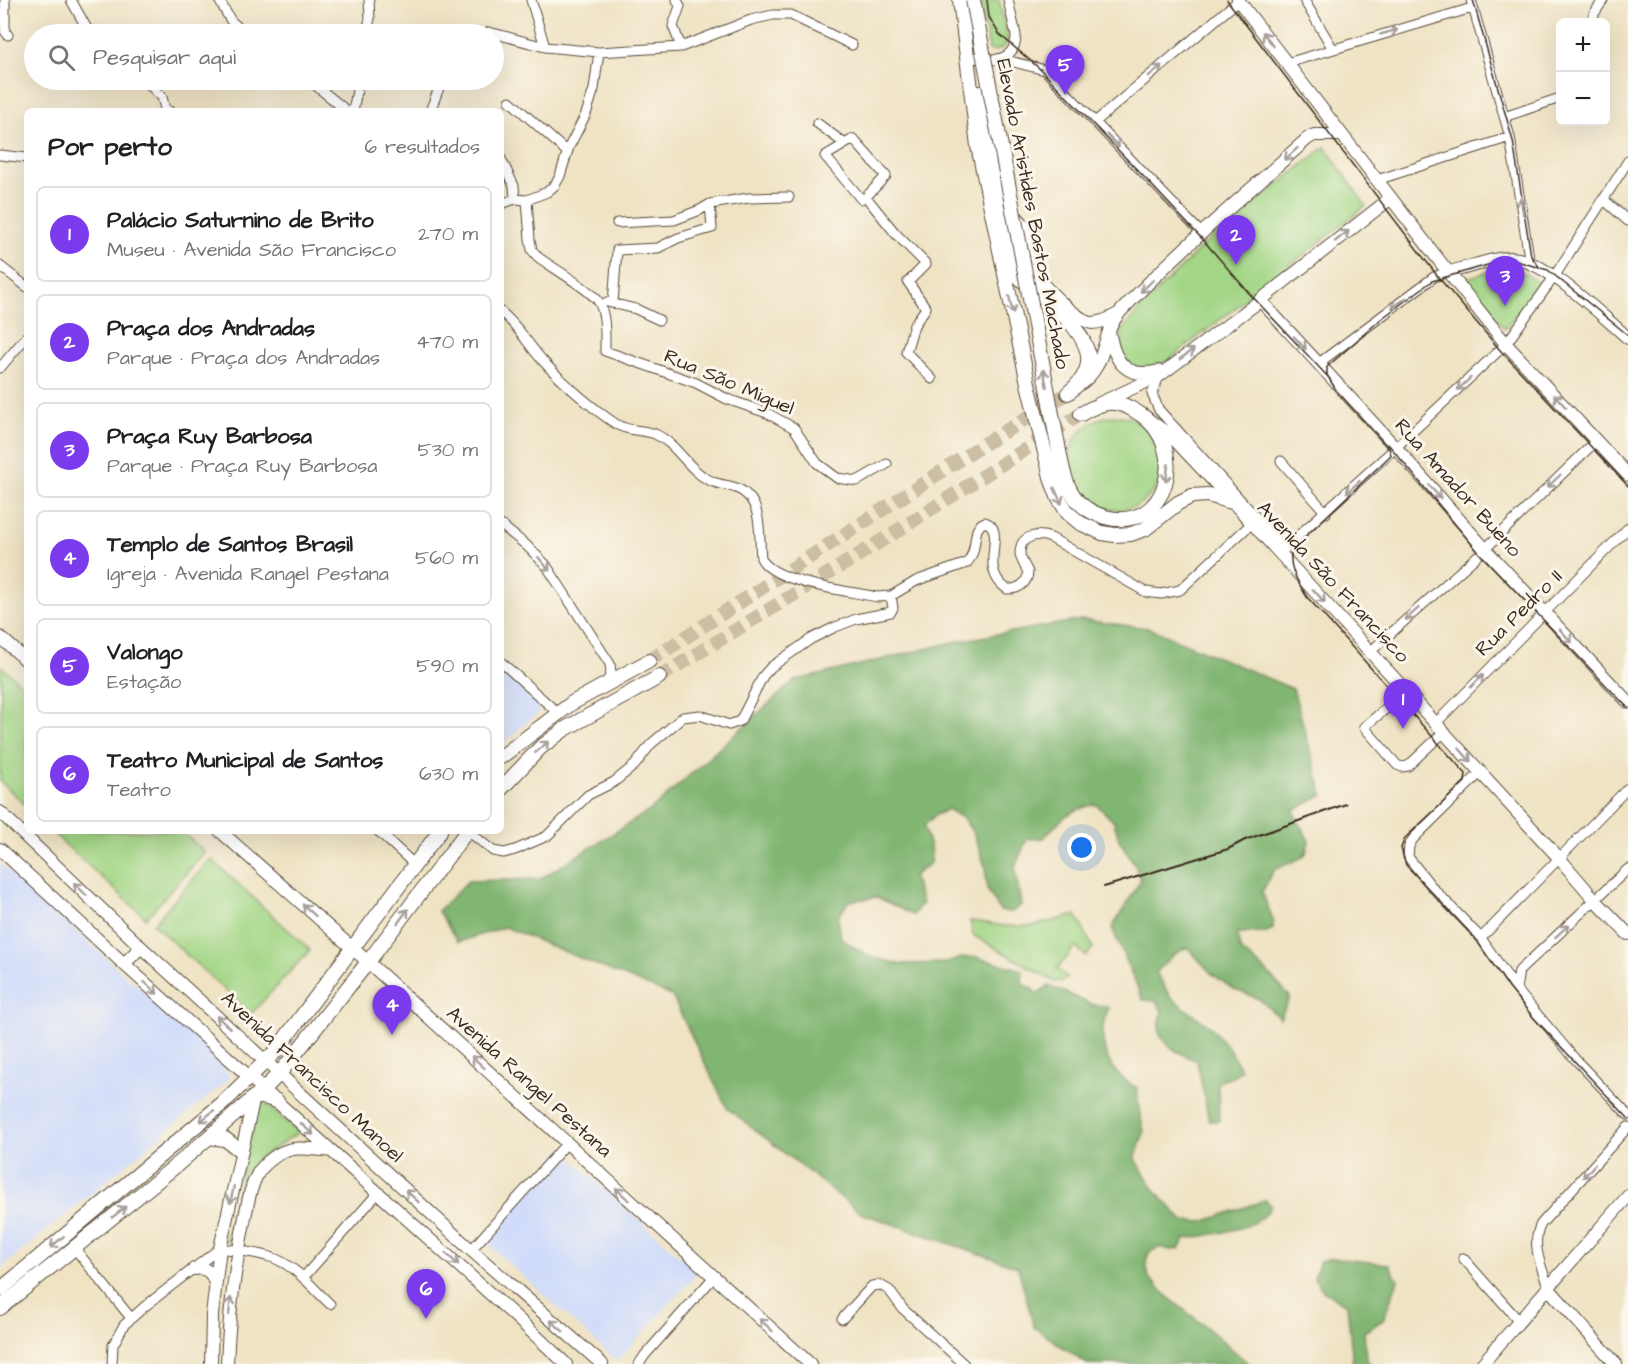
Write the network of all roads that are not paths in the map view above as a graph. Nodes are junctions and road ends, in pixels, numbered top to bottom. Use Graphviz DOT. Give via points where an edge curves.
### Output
graph roads {
  1 [pos="71,0"];
  2 [pos="219,0"];
  3 [pos="369,0"];
  4 [pos="531,0"];
  5 [pos="677,0"];
  6 [pos="960,0"];
  7 [pos="973,0"];
  8 [pos="1008,0"];
  9 [pos="1238,0"];
  10 [pos="1304,0"];
  11 [pos="1603,0"];
  12 [pos="3,4"];
  13 [pos="1472,4"];
  14 [pos="1594,18"];
  15 [pos="84,24"];
  16 [pos="234,24"];
  17 [pos="369,24"];
  18 [pos="8,35"];
  19 [pos="504,36"];
  20 [pos="852,45"];
  21 [pos="545,47"];
  22 [pos="681,47"];
  23 [pos="1333,49"];
  24 [pos="599,52"];
  25 [pos="968,58"];
  26 [pos="1002,59"];
  27 [pos="1287,63"];
  28 [pos="155,90"];
  29 [pos="321,90"];
  30 [pos="357,90"];
  31 [pos="438,90"];
  32 [pos="1556,99"];
  33 [pos="510,101"];
  34 [pos="165,108"];
  35 [pos="343,108"];
  36 [pos="354,108"];
  37 [pos="431,108"];
  38 [pos="1504,117"];
  39 [pos="1095,122"];
  40 [pos="816,123"];
  41 [pos="1342,135"];
  42 [pos="1510,137"];
  43 [pos="845,144"];
  44 [pos="567,152"];
  45 [pos="0,155"];
  46 [pos="24,158"];
  47 [pos="1628,161"];
  48 [pos="504,165"];
  49 [pos="1377,180"];
  50 [pos="789,197"];
  51 [pos="866,197"];
  52 [pos="1391,198"];
  53 [pos="515,199"];
  54 [pos="1604,199"];
  55 [pos="527,200"];
  56 [pos="504,203"];
  57 [pos="1001,203"];
  58 [pos="710,204"];
  59 [pos="1628,221"];
  60 [pos="616,223"];
  61 [pos="1202,234"];
  62 [pos="1530,264"];
  63 [pos="0,266"];
  64 [pos="1448,272"];
  65 [pos="1554,277"];
  66 [pos="24,285"];
  67 [pos="1260,300"];
  68 [pos="599,302"];
  69 [pos="613,303"];
  70 [pos="1119,313"];
  71 [pos="504,314"];
  72 [pos="659,320"];
  73 [pos="1110,331"];
  74 [pos="1628,338"];
  75 [pos="24,340"];
  76 [pos="1506,344"];
  77 [pos="1319,363"];
  78 [pos="0,368"];
  79 [pos="1163,372"];
  80 [pos="932,379"];
  81 [pos="1073,389"];
  82 [pos="1100,403"];
  83 [pos="1081,414"];
  84 [pos="1149,420"];
  85 [pos="1596,441"];
  86 [pos="1396,448"];
  87 [pos="1281,461"];
  88 [pos="887,464"];
  89 [pos="1628,475"];
  90 [pos="1232,502"];
  91 [pos="1326,513"];
  92 [pos="1252,523"];
  93 [pos="504,527"];
  94 [pos="1628,528"];
  95 [pos="1485,549"];
  96 [pos="1282,551"];
  97 [pos="891,596"];
  98 [pos="1545,613"];
  99 [pos="0,637"];
  100 [pos="1371,651"];
  101 [pos="24,658"];
  102 [pos="649,661"];
  103 [pos="504,665"];
  104 [pos="659,677"];
  105 [pos="607,683"];
  106 [pos="1407,691"];
  107 [pos="1628,702"];
  108 [pos="558,713"];
  109 [pos="1440,727"];
  110 [pos="504,755"];
  111 [pos="1480,773"];
  112 [pos="504,786"];
  113 [pos="1628,788"];
  114 [pos="0,812"];
  115 [pos="223,834"];
  116 [pos="381,834"];
  117 [pos="438,834"];
  118 [pos="465,834"];
  119 [pos="471,834"];
  120 [pos="0,849"];
  121 [pos="1560,859"];
  122 [pos="414,864"];
  123 [pos="1628,868"];
  124 [pos="1595,900"];
  125 [pos="1628,934"];
  126 [pos="1482,939"];
  127 [pos="140,947"];
  128 [pos="352,949"];
  129 [pos="126,962"];
  130 [pos="368,962"];
  131 [pos="1519,971"];
  132 [pos="1504,972"];
  133 [pos="1516,989"];
  134 [pos="270,1059"];
  135 [pos="280,1073"];
  136 [pos="257,1087"];
  137 [pos="277,1101"];
  138 [pos="1626,1113"];
  139 [pos="1628,1128"];
  140 [pos="209,1137"];
  141 [pos="567,1143"];
  142 [pos="339,1145"];
  143 [pos="241,1151"];
  144 [pos="378,1193"];
  145 [pos="1628,1196"];
  146 [pos="75,1248"];
  147 [pos="220,1248"];
  148 [pos="471,1250"];
  149 [pos="238,1251"];
  150 [pos="1463,1258"];
  151 [pos="194,1269"];
  152 [pos="303,1278"];
  153 [pos="713,1278"];
  154 [pos="215,1289"];
  155 [pos="1549,1289"];
  156 [pos="0,1290"];
  157 [pos="330,1304"];
  158 [pos="0,1308"];
  159 [pos="131,1318"];
  160 [pos="842,1319"];
  161 [pos="1520,1322"];
  162 [pos="112,1364"];
  163 [pos="211,1364"];
  164 [pos="228,1364"];
  165 [pos="566,1364"];
  166 [pos="602,1364"];
  167 [pos="639,1364"];
  168 [pos="810,1364"];
  169 [pos="964,1364"];
  170 [pos="1482,1364"];
  171 [pos="1616,1364"];
  1 -- 15 [label="street"];
  2 -- 16 [label="street"];
  3 -- 17 [label="street"];
  4 -- 21 [label="street"];
  5 -- 22 [label="street" via="680,6 673,26"];
  6 -- 25 [label="main road"];
  84 -- 7 [label="main road, Elevado Aristides Bastos Machado, one-way, bridge" via="1166,447 1169,472 1159,497 1145,511 1128,519 1101,516 1083,507 1067,482 1056,435"];
  8 -- 26 [label="street" via="1016,40"];
  27 -- 9 [label="street, one-way"];
  39 -- 9 [label="street, one-way"];
  10 -- 23 [label="street"];
  11 -- 14 [label="street"];
  12 -- 18 [label="street"];
  23 -- 13 [label="street, one-way"];
  13 -- 38 [label="street"];
  19 -- 21 [label="street"];
  20 -- 22 [label="street" via="791,15 773,15"];
  21 -- 24 [label="street"];
  22 -- 24 [label="street"];
  23 -- 27 [label="street"];
  24 -- 44 [label="street" via="594,89"];
  25 -- 26 [label="street"];
  25 -- 57 [label="main road" via="979,88"];
  25 -- 90 [label="main road, one-way" via="978,146 1029,388 1052,481 1062,505 1080,523 1102,533 1123,535 1145,530 1192,496 1208,495"];
  26 -- 39 [label="street" via="1045,70"];
  27 -- 41 [label="street"];
  28 -- 34 [label="street" via="162,97"];
  29 -- 35 [label="street"];
  30 -- 36 [label="street"];
  31 -- 37 [label="street"];
  32 -- 38 [label="street"];
  33 -- 44 [label="street"];
  38 -- 42 [label="street"];
  39 -- 61 [label="street, one-way"];
  40 -- 43 [label="street"];
  41 -- 49 [label="street"];
  41 -- 61 [label="street, one-way" via="1314,135 1307,139"];
  42 -- 49 [label="street"];
  62 -- 42 [label="street, one-way"];
  43 -- 51 [label="street" via="825,156 861,199"];
  43 -- 51 [label="street" via="853,139 886,176"];
  44 -- 55 [label="street" via="555,185"];
  45 -- 46 [label="street"];
  47 -- 54 [label="street"];
  48 -- 53 [label="street" via="514,186"];
  49 -- 52 [label="street"];
  50 -- 58 [label="street"];
  51 -- 80 [label="street" via="926,264 908,282 926,308 914,325 906,352"];
  52 -- 64 [label="street"];
  67 -- 52 [label="street, one-way"];
  53 -- 55 [label="street"];
  53 -- 56 [label="street"];
  54 -- 59 [label="street"];
  54 -- 65 [label="street"];
  55 -- 68 [label="street" via="532,250"];
  57 -- 70 [label="street" via="1028,232 1035,275 1073,311 1093,323"];
  57 -- 81 [label="main road" via="1016,272 1062,315 1085,345 1087,362 1083,378"];
  58 -- 60 [label="street" via="674,220"];
  58 -- 69 [label="street" via="712,228 658,248 617,250"];
  61 -- 70 [label="street, one-way"];
  62 -- 64 [label="street" via="1510,258"];
  62 -- 65 [label="street"];
  63 -- 66 [label="street"];
  64 -- 76 [label="street"];
  64 -- 77 [label="street, one-way" via="1434,278"];
  65 -- 74 [label="street"];
  65 -- 76 [label="street"];
  67 -- 77 [label="street, Rua Amador Bueno, one-way"];
  79 -- 67 [label="street, one-way"];
  68 -- 69 [label="street"];
  68 -- 88 [label="street, Rua São Miguel" via="605,351 767,413 794,428 818,463 837,478 857,481"];
  69 -- 72 [label="street"];
  70 -- 73 [label="street"];
  71 -- 97 [label="street" via="543,361 616,425 657,435 712,482 738,488 750,497 756,510 764,565 788,579 877,597"];
  73 -- 79 [label="street" via="1116,357 1127,369 1142,374"];
  73 -- 81 [label="street" via="1098,366"];
  75 -- 78 [label="street"];
  85 -- 76 [label="street, one-way"];
  76 -- 86 [label="street, one-way"];
  77 -- 86 [label="street, Rua Amador Bueno"];
  79 -- 82 [label="street"];
  79 -- 96 [label="street, Avenida São Francisco" via="1152,394 1159,410"];
  82 -- 83 [label="main road"];
  82 -- 84 [label="main road" via="1125,405"];
  84 -- 90 [label="street, Avenida São Francisco" via="1177,442"];
  85 -- 89 [label="street"];
  85 -- 95 [label="street, one-way"];
  86 -- 91 [label="street, one-way"];
  86 -- 95 [label="street, Rua Amador Bueno, one-way"];
  87 -- 91 [label="street"];
  90 -- 92 [label="street, Avenida São Francisco"];
  91 -- 96 [label="street"];
  92 -- 96 [label="street, Avenida São Francisco"];
  92 -- 97 [label="street" via="1180,590 1152,594 1051,538 1037,535 1026,539 1020,551 1028,572 1025,581 1019,587 1007,589 995,576 995,532 985,522 977,526 976,547 967,563 916,581"];
  93 -- 105 [label="street, one-way" via="546,565 610,664"];
  94 -- 98 [label="street, Rua Pedro II"];
  95 -- 98 [label="street, Rua Amador Bueno"];
  95 -- 100 [label="street, one-way"];
  96 -- 100 [label="street, Avenida São Francisco, one-way"];
  97 -- 119 [label="street" via="891,612 833,628 771,668 740,721 729,725 700,715 683,717 651,744 635,765 614,782 588,795 547,836 504,853 494,851"];
  98 -- 107 [label="street, Rua Amador Bueno, one-way"];
  109 -- 98 [label="street, Rua Pedro II, one-way"];
  99 -- 101 [label="street"];
  100 -- 106 [label="street, Avenida São Francisco"];
  102 -- 105 [label="main road"];
  103 -- 108 [label="street"];
  112 -- 104 [label="main road, one-way" via="540,748 565,729"];
  105 -- 108 [label="main road"];
  106 -- 109 [label="street, Avenida São Francisco"];
  106 -- 109 [label="street, Rua Pedro II" via="1364,727 1397,765 1408,766"];
  108 -- 110 [label="main road"];
  109 -- 111 [label="street, Avenida São Francisco, one-way"];
  111 -- 121 [label="street, Avenida São Francisco"];
  111 -- 126 [label="street" via="1413,839 1408,853 1432,888"];
  113 -- 121 [label="street"];
  127 -- 114 [label="street, Avenida Francisco Manoel, one-way"];
  128 -- 115 [label="street, Avenida Rangel Pestana, one-way"];
  116 -- 122 [label="street"];
  117 -- 122 [label="main road"];
  130 -- 118 [label="main road, one-way"];
  120 -- 129 [label="street"];
  121 -- 124 [label="street, Avenida São Francisco"];
  121 -- 126 [label="street"];
  122 -- 128 [label="main road"];
  123 -- 124 [label="street"];
  124 -- 125 [label="street, Avenida São Francisco"];
  131 -- 124 [label="street, one-way"];
  126 -- 132 [label="street"];
  127 -- 129 [label="street"];
  134 -- 127 [label="street, Avenida Francisco Manoel, one-way"];
  128 -- 130 [label="street, Avenida Rangel Pestana"];
  128 -- 134 [label="main road"];
  129 -- 136 [label="street, one-way"];
  130 -- 135 [label="main road"];
  141 -- 130 [label="street, Avenida Rangel Pestana, one-way"];
  131 -- 132 [label="street"];
  131 -- 133 [label="street"];
  132 -- 133 [label="street"];
  133 -- 138 [label="street"];
  134 -- 135 [label="street, Avenida Francisco Manoel"];
  134 -- 136 [label="main road"];
  135 -- 136 [label="main road"];
  135 -- 142 [label="street, Avenida Francisco Manoel"];
  136 -- 137 [label="main road" via="264,1097"];
  136 -- 140 [label="main road"];
  136 -- 143 [label="street"];
  136 -- 156 [label="main road, one-way"];
  137 -- 142 [label="street, Avenida Francisco Manoel, one-way"];
  138 -- 139 [label="street"];
  139 -- 155 [label="street, one-way" via="1537,1232 1537,1252"];
  140 -- 143 [label="main road" via="225,1139"];
  146 -- 140 [label="main road, one-way"];
  141 -- 148 [label="street"];
  153 -- 141 [label="street, Avenida Rangel Pestana, one-way"];
  142 -- 144 [label="street, Avenida Francisco Manoel"];
  148 -- 142 [label="street, Avenida Francisco Manoel, one-way"];
  142 -- 149 [label="street" via="284,1151 262,1168 251,1188"];
  143 -- 147 [label="street, one-way"];
  144 -- 152 [label="street"];
  144 -- 165 [label="street, Avenida Francisco Manoel, one-way"];
  145 -- 155 [label="street"];
  146 -- 158 [label="main road"];
  146 -- 159 [label="street"];
  147 -- 149 [label="street"];
  147 -- 151 [label="street"];
  147 -- 154 [label="street"];
  166 -- 148 [label="street, Avenida Francisco Manoel, one-way"];
  149 -- 152 [label="street" via="279,1260"];
  164 -- 149 [label="street, one-way" via="230,1307"];
  150 -- 161 [label="street"];
  151 -- 154 [label="street" via="209,1272"];
  151 -- 159 [label="street"];
  152 -- 157 [label="street"];
  153 -- 167 [label="street"];
  168 -- 153 [label="street, Avenida Rangel Pestana, one-way"];
  154 -- 163 [label="street"];
  155 -- 161 [label="street"];
  155 -- 171 [label="street"];
  159 -- 162 [label="street" via="113,1345"];
  160 -- 169 [label="street" via="872,1286 880,1285"];
  161 -- 170 [label="street"];
}
